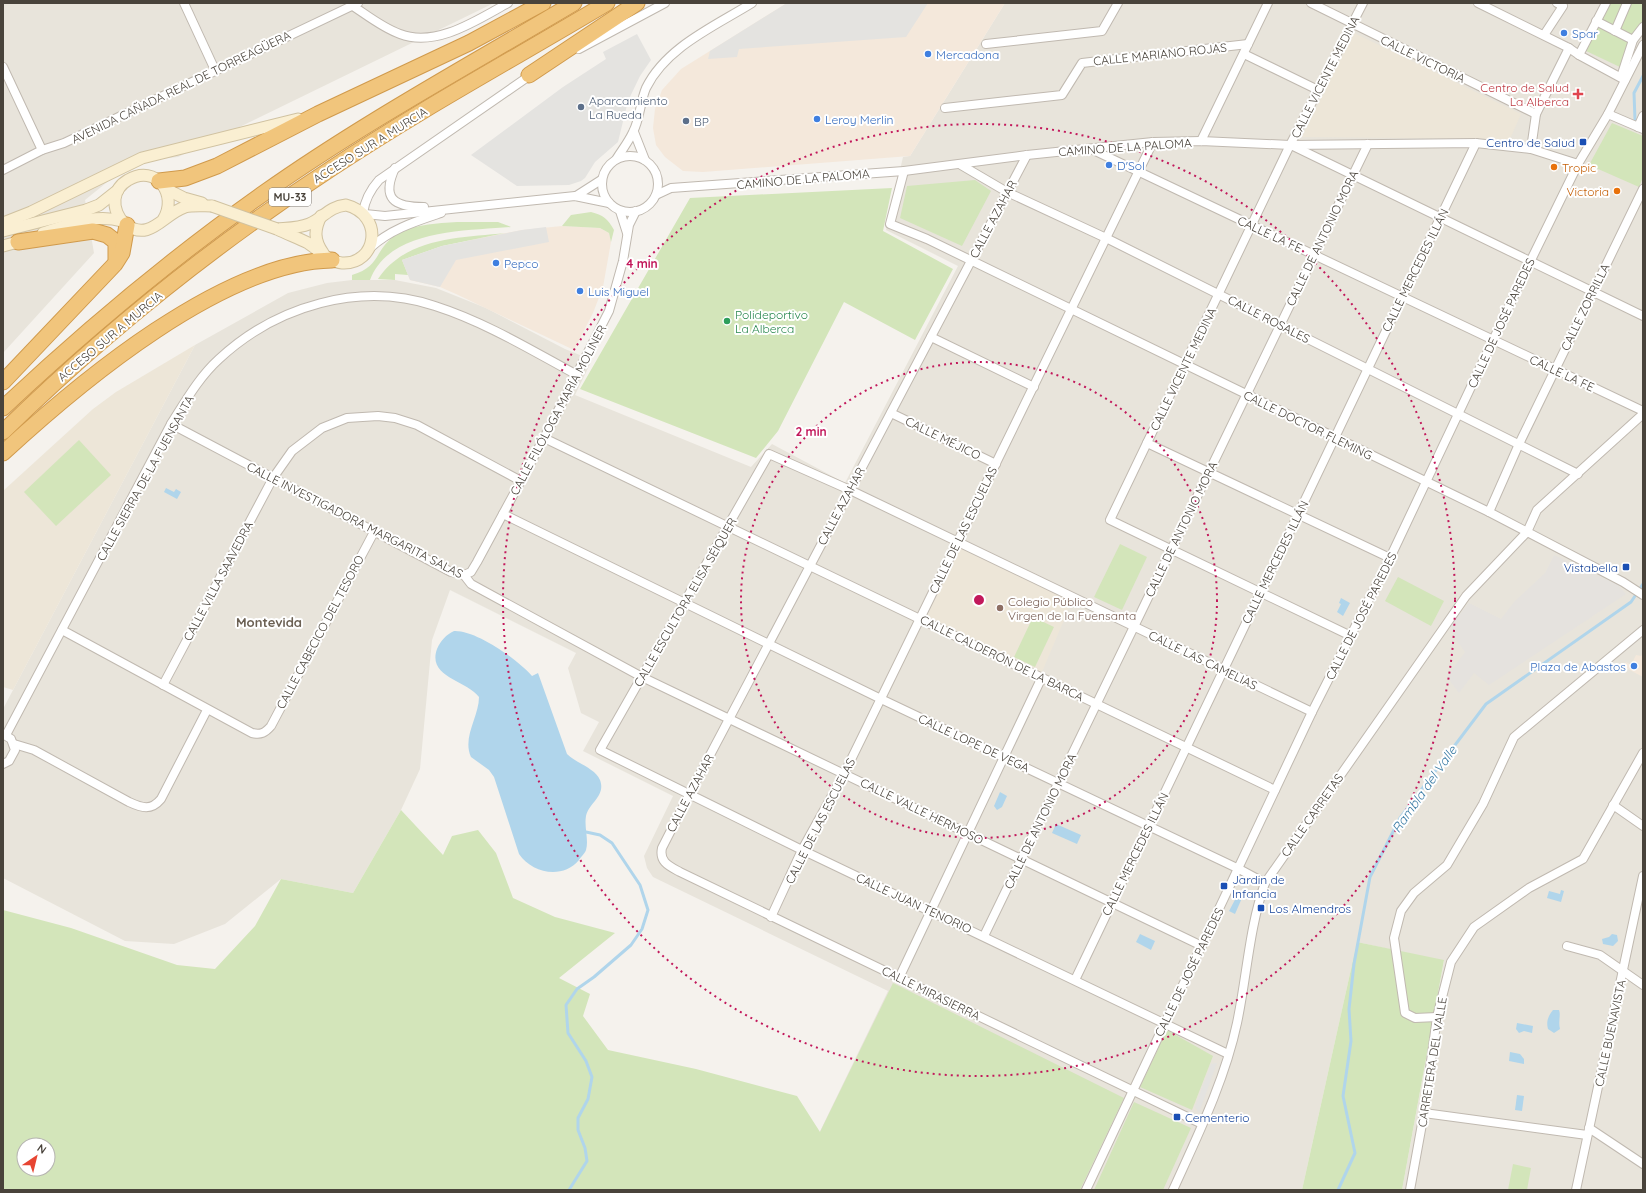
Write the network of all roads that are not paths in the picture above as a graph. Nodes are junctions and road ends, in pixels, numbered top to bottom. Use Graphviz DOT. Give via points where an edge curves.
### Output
graph roads {
  1 [pos="184,3"];
  2 [pos="508,3"];
  3 [pos="543,3"];
  4 [pos="574,3"];
  5 [pos="607,3"];
  6 [pos="637,3"];
  7 [pos="665,3"];
  8 [pos="752,3"];
  9 [pos="1118,3"];
  10 [pos="1268,3"];
  11 [pos="1310,3"];
  12 [pos="1362,3"];
  13 [pos="1478,3"];
  14 [pos="1606,3"];
  15 [pos="1628,3"];
  16 [pos="356,4"];
  17 [pos="1561,4"];
  18 [pos="1596,21"];
  19 [pos="1352,24"];
  20 [pos="1643,27"];
  21 [pos="1614,31"];
  22 [pos="1544,35"];
  23 [pos="1634,40"];
  24 [pos="986,44"];
  25 [pos="1248,44"];
  26 [pos="1643,45"];
  27 [pos="1570,48"];
  28 [pos="1244,54"];
  29 [pos="1579,56"];
  30 [pos="3,67"];
  31 [pos="215,70"];
  32 [pos="529,75"];
  33 [pos="1623,79"];
  34 [pos="1318,90"];
  35 [pos="946,108"];
  36 [pos="318,114"];
  37 [pos="1536,114"];
  38 [pos="1608,114"];
  39 [pos="1643,116"];
  40 [pos="1640,128"];
  41 [pos="634,132"];
  42 [pos="1201,141"];
  43 [pos="1153,142"];
  44 [pos="1368,144"];
  45 [pos="1476,144"];
  46 [pos="1290,145"];
  47 [pos="1091,149"];
  48 [pos="1531,149"];
  49 [pos="42,150"];
  50 [pos="1027,155"];
  51 [pos="617,158"];
  52 [pos="645,160"];
  53 [pos="1578,164"];
  54 [pos="961,165"];
  55 [pos="395,168"];
  56 [pos="3,170"];
  57 [pos="904,171"];
  58 [pos="1139,171"];
  59 [pos="1352,176"];
  60 [pos="601,180"];
  61 [pos="659,183"];
  62 [pos="163,185"];
  63 [pos="671,188"];
  64 [pos="118,189"];
  65 [pos="1643,189"];
  66 [pos="1007,192"];
  67 [pos="656,195"];
  68 [pos="575,196"];
  69 [pos="608,203"];
  70 [pos="212,206"];
  71 [pos="459,208"];
  72 [pos="620,211"];
  73 [pos="636,211"];
  74 [pos="364,213"];
  75 [pos="321,216"];
  76 [pos="1440,218"];
  77 [pos="163,220"];
  78 [pos="3,223"];
  79 [pos="124,223"];
  80 [pos="1252,225"];
  81 [pos="277,229"];
  82 [pos="3,231"];
  83 [pos="627,234"];
  84 [pos="1106,238"];
  85 [pos="10,244"];
  86 [pos="369,248"];
  87 [pos="1314,255"];
  88 [pos="328,257"];
  89 [pos="1530,260"];
  90 [pos="971,261"];
  91 [pos="115,264"];
  92 [pos="1592,291"];
  93 [pos="1219,294"];
  94 [pos="1402,297"];
  95 [pos="1071,310"];
  96 [pos="1643,316"];
  97 [pos="1280,325"];
  98 [pos="931,337"];
  99 [pos="1493,340"];
  100 [pos="1185,365"];
  101 [pos="1368,369"];
  102 [pos="1555,369"];
  103 [pos="577,375"];
  104 [pos="3,382"];
  105 [pos="1034,387"];
  106 [pos="1246,395"];
  107 [pos="3,408"];
  108 [pos="1643,412"];
  109 [pos="891,413"];
  110 [pos="1458,414"];
  111 [pos="171,424"];
  112 [pos="3,432"];
  113 [pos="544,438"];
  114 [pos="1334,438"];
  115 [pos="1147,443"];
  116 [pos="1519,444"];
  117 [pos="3,453"];
  118 [pos="769,454"];
  119 [pos="996,464"];
  120 [pos="1209,472"];
  121 [pos="1578,474"];
  122 [pos="273,478"];
  123 [pos="521,481"];
  124 [pos="1426,483"];
  125 [pos="850,490"];
  126 [pos="1489,512"];
  127 [pos="503,514"];
  128 [pos="1298,514"];
  129 [pos="728,525"];
  130 [pos="374,532"];
  131 [pos="1527,532"];
  132 [pos="957,543"];
  133 [pos="1171,549"];
  134 [pos="1390,558"];
  135 [pos="810,565"];
  136 [pos="464,575"];
  137 [pos="1261,592"];
  138 [pos="1643,595"];
  139 [pos="684,602"];
  140 [pos="920,618"];
  141 [pos="1134,627"];
  142 [pos="62,630"];
  143 [pos="1643,630"];
  144 [pos="1351,636"];
  145 [pos="769,643"];
  146 [pos="1223,670"];
  147 [pos="642,677"];
  148 [pos="1042,677"];
  149 [pos="163,685"];
  150 [pos="881,699"];
  151 [pos="1097,703"];
  152 [pos="207,710"];
  153 [pos="1312,712"];
  154 [pos="729,719"];
  155 [pos="5,734"];
  156 [pos="14,744"];
  157 [pos="1186,747"];
  158 [pos="600,750"];
  159 [pos="1643,753"];
  160 [pos="1004,758"];
  161 [pos="3,764"];
  162 [pos="844,774"];
  163 [pos="1058,782"];
  164 [pos="1275,790"];
  165 [pos="690,794"];
  166 [pos="1613,805"];
  167 [pos="1149,826"];
  168 [pos="1643,826"];
  169 [pos="968,833"];
  170 [pos="802,850"];
  171 [pos="661,859"];
  172 [pos="1021,859"];
  173 [pos="1239,869"];
  174 [pos="1643,876"];
  175 [pos="1264,883"];
  176 [pos="1112,902"];
  177 [pos="931,911"];
  178 [pos="771,917"];
  179 [pos="984,936"];
  180 [pos="1202,946"];
  181 [pos="1567,946"];
  182 [pos="1623,972"];
  183 [pos="899,978"];
  184 [pos="1075,980"];
  185 [pos="1643,985"];
  186 [pos="1437,1017"];
  187 [pos="1165,1024"];
  188 [pos="1228,1054"];
  189 [pos="1133,1091"];
  190 [pos="1424,1113"];
  191 [pos="1202,1124"];
  192 [pos="1588,1132"];
  193 [pos="1643,1164"];
  194 [pos="1086,1190"];
  195 [pos="1173,1190"];
  196 [pos="1410,1190"];
  197 [pos="1576,1190"];
  1 -- 31 [label="street"];
  2 -- 16 [label="street" via="430,38 414,38 400,34 385,27"];
  3 -- 36 [label="highway" via="469,43"];
  4 -- 107 [label="highway, ACCESO SUR A MURCIA / MU-33" via="381,116 265,192 108,314"];
  5 -- 112 [label="highway, ACCESO SUR A MURCIA / MU-33" via="390,131 275,206 131,317"];
  6 -- 32 [label="highway"];
  7 -- 32 [label="street"];
  8 -- 41 [label="street" via="680,48 664,63 646,88"];
  9 -- 24 [label="street" via="1102,31"];
  10 -- 25 [label="street"];
  11 -- 19 [label="street, CALLE VICTORIA"];
  12 -- 19 [label="street, CALLE VICENTE MEDINA"];
  13 -- 22 [label="street"];
  14 -- 18 [label="street"];
  15 -- 21 [label="street"];
  16 -- 31 [label="street, AVENIDA CAÑADA REAL DE TORREAGÜERA"];
  17 -- 22 [label="street"];
  18 -- 21 [label="street"];
  18 -- 29 [label="street"];
  19 -- 34 [label="street, CALLE VICENTE MEDINA"];
  19 -- 37 [label="street, CALLE VICTORIA"];
  20 -- 23 [label="street"];
  21 -- 23 [label="street"];
  22 -- 27 [label="street"];
  23 -- 33 [label="street"];
  25 -- 28 [label="street"];
  25 -- 35 [label="street, CALLE MARIANO ROJAS" via="1082,63 1062,95"];
  26 -- 33 [label="street, CALLE DE JOSÉ PAREDES"];
  27 -- 29 [label="street"];
  27 -- 37 [label="street"];
  28 -- 34 [label="street"];
  28 -- 42 [label="street"];
  29 -- 33 [label="street"];
  30 -- 49 [label="street"];
  31 -- 49 [label="street, AVENIDA CAÑADA REAL DE TORREAGÜERA" via="64,143"];
  32 -- 55 [label="street"];
  33 -- 38 [label="street, CALLE DE JOSÉ PAREDES"];
  34 -- 46 [label="street, CALLE VICENTE MEDINA"];
  36 -- 62 [label="highway" via="216,166"];
  36 -- 78 [label="street" via="142,158"];
  37 -- 48 [label="street"];
  38 -- 40 [label="street"];
  38 -- 53 [label="street, CALLE DE JOSÉ PAREDES"];
  39 -- 40 [label="street"];
  41 -- 51 [label="street"];
  41 -- 52 [label="street"];
  42 -- 43 [label="street, CAMINO DE LA PALOMA"];
  42 -- 46 [label="street, CAMINO DE LA PALOMA"];
  43 -- 47 [label="street, CAMINO DE LA PALOMA"];
  43 -- 58 [label="street, CALLE DE LAS ESCUELAS"];
  44 -- 45 [label="street, CAMINO DE LA PALOMA"];
  44 -- 46 [label="street, CAMINO DE LA PALOMA"];
  44 -- 59 [label="street, CALLE DE ANTONIO MORA"];
  45 -- 48 [label="street, CAMINO DE LA PALOMA"];
  45 -- 76 [label="street, CALLE MERCEDES ILLÁN"];
  46 -- 59 [label="street"];
  46 -- 80 [label="street, CALLE VICENTE MEDINA"];
  47 -- 50 [label="street, CAMINO DE LA PALOMA"];
  47 -- 58 [label="street, CALLE LA FE"];
  48 -- 53 [label="street, CAMINO DE LA PALOMA"];
  49 -- 56 [label="street, AVENIDA CAÑADA REAL DE TORREAGÜERA"];
  50 -- 54 [label="street, CAMINO DE LA PALOMA"];
  50 -- 66 [label="street, CALLE AZAHAR"];
  51 -- 52 [label="street" via="626,155"];
  51 -- 60 [label="street" via="609,164"];
  52 -- 61 [label="street" via="652,166"];
  53 -- 89 [label="street, CALLE DE JOSÉ PAREDES"];
  54 -- 57 [label="street, CAMINO DE LA PALOMA"];
  54 -- 66 [label="street, CALLE ROSALES"];
  55 -- 71 [label="street" via="389,180 388,190 396,202 405,207"];
  55 -- 74 [label="street" via="379,180 369,192 364,203"];
  57 -- 63 [label="street, CAMINO DE LA PALOMA"];
  57 -- 90 [label="street, CALLE DOCTOR FLEMING" via="890,224"];
  58 -- 80 [label="street, CALLE LA FE"];
  58 -- 84 [label="street, CALLE DE LAS ESCUELAS"];
  59 -- 76 [label="street"];
  59 -- 87 [label="street, CALLE DE ANTONIO MORA"];
  60 -- 68 [label="street"];
  60 -- 69 [label="street"];
  61 -- 63 [label="street, CAMINO DE LA PALOMA"];
  61 -- 67 [label="street"];
  62 -- 64 [label="street" via="151,177 137,176 124,182"];
  62 -- 70 [label="street" via="184,198"];
  62 -- 77 [label="street" via="170,205"];
  63 -- 67 [label="street, CAMINO DE LA PALOMA"];
  64 -- 79 [label="street" via="115,205"];
  64 -- 82 [label="street" via="99,205 86,210"];
  65 -- 92 [label="street, CALLE ZORRILLA"];
  66 -- 84 [label="street, CALLE ROSALES"];
  66 -- 90 [label="street, CALLE AZAHAR"];
  67 -- 73 [label="street" via="650,204"];
  68 -- 69 [label="street"];
  68 -- 71 [label="street"];
  69 -- 72 [label="street"];
  70 -- 77 [label="street" via="184,207"];
  70 -- 81 [label="street, bridge"];
  71 -- 74 [label="street" via="385,216"];
  71 -- 86 [label="street" via="402,226 382,236"];
  72 -- 73 [label="street"];
  72 -- 83 [label="street, CALLE FILÓLOGA MARÍA MOLINER"];
  73 -- 83 [label="street, CALLE FILÓLOGA MARÍA MOLINER"];
  74 -- 75 [label="street" via="346,205 337,206"];
  74 -- 86 [label="street" via="371,224 372,237"];
  75 -- 81 [label="street" via="310,224"];
  75 -- 88 [label="street" via="315,236 318,246"];
  76 -- 89 [label="street"];
  76 -- 94 [label="street, CALLE MERCEDES ILLÁN"];
  77 -- 79 [label="street" via="157,226 142,230"];
  79 -- 85 [label="street" via="101,218 85,220"];
  79 -- 91 [label="highway" via="122,253"];
  80 -- 87 [label="street, CALLE LA FE"];
  80 -- 93 [label="street, CALLE VICENTE MEDINA"];
  81 -- 88 [label="street" via="307,243"];
  83 -- 103 [label="street, CALLE FILÓLOGA MARÍA MOLINER" via="610,311"];
  84 -- 93 [label="street, CALLE ROSALES"];
  84 -- 95 [label="street, CALLE DE LAS ESCUELAS"];
  85 -- 91 [label="highway" via="93,231 107,235 116,242"];
  86 -- 88 [label="street" via="353,261 342,263"];
  87 -- 94 [label="street, CALLE LA FE"];
  87 -- 97 [label="street, CALLE DE ANTONIO MORA"];
  88 -- 117 [label="highway" via="261,275 222,292 173,320 91,377"];
  89 -- 92 [label="street"];
  89 -- 99 [label="street, CALLE DE JOSÉ PAREDES"];
  90 -- 95 [label="street, CALLE DOCTOR FLEMING"];
  90 -- 98 [label="street, CALLE AZAHAR"];
  91 -- 104 [label="highway"];
  92 -- 96 [label="street"];
  92 -- 102 [label="street, CALLE ZORRILLA"];
  93 -- 97 [label="street, CALLE ROSALES"];
  93 -- 100 [label="street, CALLE VICENTE MEDINA"];
  94 -- 99 [label="street, CALLE LA FE"];
  94 -- 101 [label="street, CALLE MERCEDES ILLÁN"];
  95 -- 100 [label="street, CALLE DOCTOR FLEMING"];
  95 -- 105 [label="street, CALLE DE LAS ESCUELAS"];
  97 -- 101 [label="street, CALLE ROSALES"];
  97 -- 106 [label="street, CALLE DE ANTONIO MORA"];
  98 -- 105 [label="street"];
  98 -- 109 [label="street, CALLE AZAHAR"];
  99 -- 102 [label="street, CALLE LA FE"];
  99 -- 110 [label="street, CALLE DE JOSÉ PAREDES"];
  100 -- 106 [label="street, CALLE DOCTOR FLEMING"];
  100 -- 115 [label="street, CALLE VICENTE MEDINA"];
  101 -- 110 [label="street, CALLE ROSALES"];
  101 -- 114 [label="street, CALLE MERCEDES ILLÁN"];
  102 -- 108 [label="street, CALLE LA FE"];
  102 -- 116 [label="street, CALLE ZORRILLA"];
  103 -- 111 [label="street, CALLE SIERRA DE LA FUENSANTA" via="471,320 434,306 397,297 340,299 297,310 244,337 218,360 194,388"];
  103 -- 113 [label="street, CALLE FILÓLOGA MARÍA MOLINER"];
  105 -- 119 [label="street, CALLE DE LAS ESCUELAS"];
  106 -- 114 [label="street, CALLE DOCTOR FLEMING"];
  106 -- 120 [label="street, CALLE DE ANTONIO MORA"];
  108 -- 121 [label="street, CALLE CARRETAS"];
  109 -- 119 [label="street, CALLE MÉJICO"];
  109 -- 125 [label="street, CALLE AZAHAR"];
  110 -- 116 [label="street, CALLE ROSALES"];
  110 -- 124 [label="street, CALLE DE JOSÉ PAREDES"];
  111 -- 122 [label="street, CALLE INVESTIGADORA MARGARITA SALAS"];
  111 -- 142 [label="street, CALLE SIERRA DE LA FUENSANTA"];
  113 -- 123 [label="street, CALLE FILÓLOGA MARÍA MOLINER"];
  113 -- 129 [label="street, CALLE CALDERÓN DE LA BARCA"];
  114 -- 124 [label="street, CALLE DOCTOR FLEMING"];
  114 -- 128 [label="street, CALLE MERCEDES ILLÁN"];
  115 -- 120 [label="street"];
  115 -- 133 [label="street, CALLE VICENTE MEDINA" via="1110,520"];
  116 -- 121 [label="street, CALLE ROSALES"];
  116 -- 126 [label="street, CALLE ZORRILLA"];
  118 -- 125 [label="street, CALLE LAS CAMELIAS"];
  118 -- 129 [label="street, CALLE ESCULTORA ELISA SÉIQUER"];
  119 -- 132 [label="street, CALLE DE LAS ESCUELAS"];
  120 -- 128 [label="street"];
  120 -- 133 [label="street, CALLE DE ANTONIO MORA"];
  121 -- 131 [label="street, CALLE CARRETAS" via="1537,510"];
  122 -- 123 [label="street, CALLE VILLA SAAVEDRA" via="292,451 322,428 347,418 378,416 417,425"];
  122 -- 130 [label="street, CALLE INVESTIGADORA MARGARITA SALAS"];
  122 -- 149 [label="street, CALLE VILLA SAAVEDRA"];
  123 -- 127 [label="street, CALLE FILÓLOGA MARÍA MOLINER"];
  124 -- 126 [label="street, CALLE DOCTOR FLEMING"];
  124 -- 134 [label="street, CALLE DE JOSÉ PAREDES"];
  125 -- 132 [label="street, CALLE LAS CAMELIAS"];
  125 -- 135 [label="street, CALLE AZAHAR"];
  126 -- 131 [label="street, CALLE DOCTOR FLEMING"];
  127 -- 136 [label="street, CALLE FILÓLOGA MARÍA MOLINER" via="471,572"];
  127 -- 139 [label="street, CALLE LOPE DE VEGA"];
  128 -- 134 [label="street"];
  128 -- 137 [label="street, CALLE MERCEDES ILLÁN"];
  129 -- 135 [label="street, CALLE CALDERÓN DE LA BARCA"];
  129 -- 139 [label="street, CALLE ESCULTORA ELISA SÉIQUER"];
  130 -- 136 [label="street, CALLE INVESTIGADORA MARGARITA SALAS" via="456,574"];
  130 -- 152 [label="street, CALLE CABECICO DEL TESORO" via="266,732 252,733"];
  131 -- 138 [label="street, CALLE DOCTOR FLEMING"];
  131 -- 175 [label="street, CALLE CARRETAS" via="1466,596"];
  132 -- 140 [label="street, CALLE DE LAS ESCUELAS"];
  132 -- 141 [label="street, CALLE LAS CAMELIAS"];
  133 -- 137 [label="street"];
  133 -- 141 [label="street, CALLE DE ANTONIO MORA"];
  134 -- 144 [label="street, CALLE DE JOSÉ PAREDES"];
  135 -- 140 [label="street, CALLE CALDERÓN DE LA BARCA"];
  135 -- 145 [label="street, CALLE AZAHAR"];
  136 -- 147 [label="street, CALLE INVESTIGADORA MARGARITA SALAS" via="472,584"];
  137 -- 144 [label="street"];
  137 -- 146 [label="street, CALLE MERCEDES ILLÁN"];
  139 -- 145 [label="street, CALLE LOPE DE VEGA"];
  139 -- 147 [label="street, CALLE ESCULTORA ELISA SÉIQUER"];
  140 -- 148 [label="street, CALLE CALDERÓN DE LA BARCA"];
  140 -- 150 [label="street, CALLE DE LAS ESCUELAS"];
  141 -- 146 [label="street, CALLE LAS CAMELIAS"];
  141 -- 151 [label="street, CALLE DE ANTONIO MORA"];
  142 -- 149 [label="street"];
  142 -- 155 [label="street, CALLE SIERRA DE LA FUENSANTA"];
  143 -- 186 [label="street" via="1514,737 1483,804 1447,865 1414,893 1401,912 1394,938 1405,1013 1415,1018"];
  144 -- 153 [label="street, CALLE DE JOSÉ PAREDES"];
  145 -- 150 [label="street, CALLE LOPE DE VEGA"];
  145 -- 154 [label="street, CALLE AZAHAR"];
  146 -- 153 [label="street, CALLE LAS CAMELIAS"];
  146 -- 157 [label="street, CALLE MERCEDES ILLÁN"];
  147 -- 154 [label="street, CALLE VALLE HERMOSO"];
  147 -- 158 [label="street, CALLE ESCULTORA ELISA SÉIQUER"];
  148 -- 151 [label="street, CALLE CALDERÓN DE LA BARCA"];
  148 -- 160 [label="street"];
  149 -- 152 [label="street"];
  150 -- 160 [label="street, CALLE LOPE DE VEGA"];
  150 -- 162 [label="street, CALLE DE LAS ESCUELAS"];
  151 -- 157 [label="street, CALLE CALDERÓN DE LA BARCA"];
  151 -- 163 [label="street, CALLE DE ANTONIO MORA"];
  152 -- 156 [label="street" via="161,799 150,808 129,802 34,750"];
  153 -- 164 [label="street, CALLE DE JOSÉ PAREDES"];
  154 -- 162 [label="street, CALLE VALLE HERMOSO"];
  154 -- 165 [label="street, CALLE AZAHAR"];
  155 -- 156 [label="street"];
  156 -- 161 [label="street" via="13,756"];
  157 -- 164 [label="street, CALLE CALDERÓN DE LA BARCA"];
  157 -- 167 [label="street, CALLE MERCEDES ILLÁN"];
  158 -- 165 [label="street, CALLE JUAN TENORIO"];
  159 -- 166 [label="street, CARRETERA DEL VALLE"];
  160 -- 163 [label="street, CALLE LOPE DE VEGA"];
  160 -- 169 [label="street"];
  162 -- 169 [label="street, CALLE VALLE HERMOSO"];
  162 -- 170 [label="street, CALLE DE LAS ESCUELAS"];
  163 -- 167 [label="street, CALLE LOPE DE VEGA"];
  163 -- 172 [label="street, CALLE DE ANTONIO MORA"];
  164 -- 173 [label="street, CALLE DE JOSÉ PAREDES"];
  165 -- 170 [label="street, CALLE JUAN TENORIO"];
  165 -- 171 [label="street, CALLE AZAHAR" via="662,848"];
  166 -- 168 [label="street"];
  166 -- 186 [label="street, CARRETERA DEL VALLE" via="1583,859 1529,888 1474,927 1451,962"];
  167 -- 173 [label="street, CALLE LOPE DE VEGA"];
  167 -- 176 [label="street, CALLE MERCEDES ILLÁN"];
  169 -- 172 [label="street, CALLE VALLE HERMOSO"];
  169 -- 177 [label="street"];
  170 -- 177 [label="street, CALLE JUAN TENORIO"];
  170 -- 178 [label="street, CALLE DE LAS ESCUELAS"];
  171 -- 178 [label="street, CALLE MIRASIERRA" via="668,866"];
  172 -- 176 [label="street, CALLE VALLE HERMOSO"];
  172 -- 179 [label="street, CALLE DE ANTONIO MORA"];
  173 -- 175 [label="street, CALLE LOPE DE VEGA"];
  173 -- 180 [label="street, CALLE DE JOSÉ PAREDES"];
  174 -- 182 [label="street, CALLE BUENAVISTA"];
  175 -- 188 [label="street, CALLE CARRETAS" via="1256,908 1237,1023"];
  176 -- 180 [label="street, CALLE VALLE HERMOSO"];
  176 -- 184 [label="street, CALLE MERCEDES ILLÁN"];
  177 -- 179 [label="street, CALLE JUAN TENORIO"];
  177 -- 183 [label="street"];
  178 -- 183 [label="street, CALLE MIRASIERRA"];
  179 -- 184 [label="street, CALLE JUAN TENORIO"];
  180 -- 187 [label="street, CALLE DE JOSÉ PAREDES"];
  181 -- 182 [label="street" via="1600,955"];
  182 -- 185 [label="street"];
  182 -- 192 [label="street, CALLE BUENAVISTA"];
  183 -- 189 [label="street, CALLE MIRASIERRA"];
  184 -- 187 [label="street, CALLE JUAN TENORIO"];
  186 -- 190 [label="street, CARRETERA DEL VALLE"];
  187 -- 188 [label="street, CALLE JUAN TENORIO"];
  187 -- 189 [label="street, CALLE DE JOSÉ PAREDES"];
  188 -- 191 [label="street, CALLE CARRETAS"];
  189 -- 191 [label="street, CALLE MIRASIERRA"];
  189 -- 194 [label="street, CALLE DE JOSÉ PAREDES"];
  190 -- 192 [label="street"];
  190 -- 196 [label="street, CARRETERA DEL VALLE"];
  191 -- 195 [label="street, CALLE CARRETAS"];
  192 -- 193 [label="street"];
  192 -- 197 [label="street, CALLE BUENAVISTA"];
}
